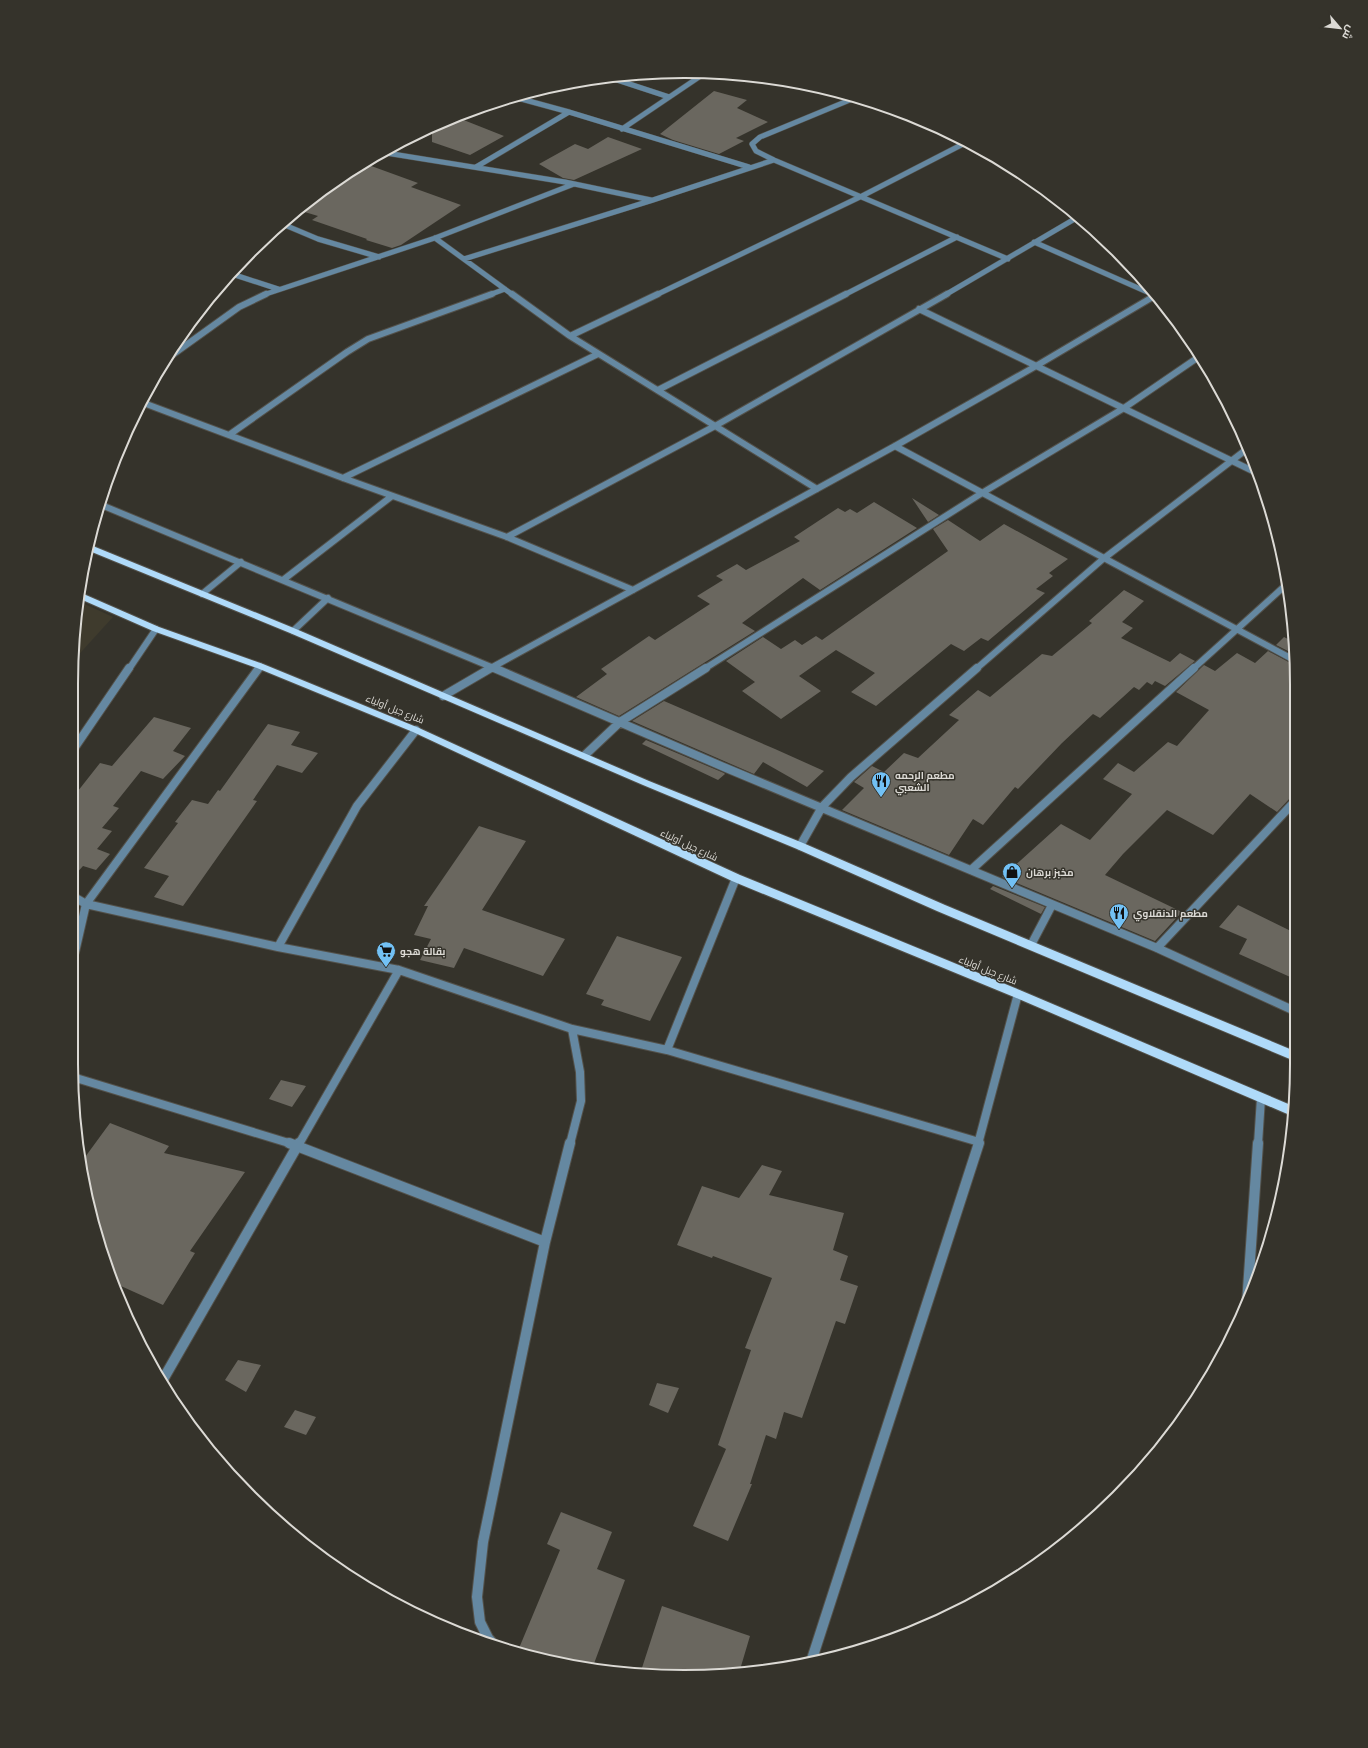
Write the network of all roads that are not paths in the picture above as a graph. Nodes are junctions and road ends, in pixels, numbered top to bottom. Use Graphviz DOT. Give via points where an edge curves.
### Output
graph roads {
  1 [pos="697,78"];
  2 [pos="621,81"];
  3 [pos="669,97"];
  4 [pos="524,100"];
  5 [pos="848,101"];
  6 [pos="569,112"];
  7 [pos="622,129"];
  8 [pos="961,145"];
  9 [pos="391,154"];
  10 [pos="774,160"];
  11 [pos="476,167"];
  12 [pos="749,168"];
  13 [pos="574,184"];
  14 [pos="862,196"];
  15 [pos="653,200"];
  16 [pos="1074,220"];
  17 [pos="287,226"];
  18 [pos="957,237"];
  19 [pos="435,238"];
  20 [pos="1034,242"];
  21 [pos="379,257"];
  22 [pos="1008,259"];
  23 [pos="464,260"];
  24 [pos="236,275"];
  25 [pos="278,289"];
  26 [pos="505,289"];
  27 [pos="1146,292"];
  28 [pos="1152,299"];
  29 [pos="919,309"];
  30 [pos="570,336"];
  31 [pos="177,351"];
  32 [pos="598,354"];
  33 [pos="1195,359"];
  34 [pos="1036,366"];
  35 [pos="658,390"];
  36 [pos="146,404"];
  37 [pos="1124,408"];
  38 [pos="715,426"];
  39 [pos="229,435"];
  40 [pos="895,446"];
  41 [pos="1244,452"];
  42 [pos="1233,461"];
  43 [pos="1251,470"];
  44 [pos="343,478"];
  45 [pos="817,489"];
  46 [pos="982,493"];
  47 [pos="392,496"];
  48 [pos="105,506"];
  49 [pos="507,536"];
  50 [pos="94,549"];
  51 [pos="1103,559"];
  52 [pos="241,562"];
  53 [pos="283,580"];
  54 [pos="1282,588"];
  55 [pos="633,590"];
  56 [pos="202,594"];
  57 [pos="84,597"];
  58 [pos="328,598"];
  59 [pos="156,629"];
  60 [pos="1236,629"];
  61 [pos="293,631"];
  62 [pos="1289,657"];
  63 [pos="260,666"];
  64 [pos="492,667"];
  65 [pos="444,696"];
  66 [pos="620,722"];
  67 [pos="416,730"];
  68 [pos="78,743"];
  69 [pos="585,755"];
  70 [pos="1290,806"];
  71 [pos="822,807"];
  72 [pos="800,846"];
  73 [pos="971,870"];
  74 [pos="736,878"];
  75 [pos="78,899"];
  76 [pos="86,904"];
  77 [pos="1052,904"];
  78 [pos="78,939"];
  79 [pos="1031,945"];
  80 [pos="278,947"];
  81 [pos="1157,948"];
  82 [pos="399,970"];
  83 [pos="1018,994"];
  84 [pos="1290,1009"];
  85 [pos="572,1029"];
  86 [pos="667,1050"];
  87 [pos="1290,1054"];
  88 [pos="78,1079"];
  89 [pos="1261,1098"];
  90 [pos="1288,1110"];
  91 [pos="979,1142"];
  92 [pos="298,1146"];
  93 [pos="545,1242"];
  94 [pos="1251,1278"];
  95 [pos="165,1376"];
  96 [pos="488,1638"];
  97 [pos="813,1655"];
  1 -- 3 [label="street"];
  2 -- 3 [label="street"];
  3 -- 7 [label="street"];
  4 -- 6 [label="street"];
  5 -- 10 [label="street" via="760,137 752,144 756,151"];
  6 -- 7 [label="street"];
  6 -- 11 [label="street"];
  7 -- 12 [label="street"];
  8 -- 14 [label="street"];
  9 -- 11 [label="street"];
  10 -- 12 [label="street"];
  10 -- 14 [label="street"];
  11 -- 13 [label="street"];
  12 -- 15 [label="street"];
  13 -- 15 [label="street"];
  13 -- 19 [label="street"];
  14 -- 18 [label="street"];
  14 -- 30 [label="street"];
  15 -- 23 [label="street"];
  16 -- 20 [label="street"];
  17 -- 21 [label="street" via="318,239"];
  18 -- 22 [label="street"];
  18 -- 35 [label="street"];
  19 -- 21 [label="street"];
  19 -- 23 [label="street"];
  20 -- 22 [label="street"];
  20 -- 27 [label="street"];
  21 -- 25 [label="street"];
  22 -- 29 [label="street"];
  23 -- 26 [label="street"];
  24 -- 25 [label="street"];
  25 -- 31 [label="street" via="239,307"];
  26 -- 30 [label="street"];
  26 -- 39 [label="street" via="368,339"];
  28 -- 34 [label="street"];
  29 -- 34 [label="street"];
  29 -- 38 [label="street"];
  30 -- 32 [label="street"];
  32 -- 35 [label="street"];
  32 -- 44 [label="street"];
  33 -- 37 [label="street"];
  34 -- 37 [label="street"];
  34 -- 40 [label="street"];
  35 -- 38 [label="street"];
  36 -- 39 [label="street"];
  37 -- 42 [label="street"];
  37 -- 46 [label="street"];
  38 -- 45 [label="street"];
  38 -- 49 [label="street"];
  39 -- 44 [label="street"];
  40 -- 45 [label="street"];
  40 -- 46 [label="street"];
  41 -- 42 [label="street"];
  42 -- 43 [label="street"];
  42 -- 51 [label="street"];
  44 -- 47 [label="street"];
  45 -- 55 [label="street"];
  46 -- 51 [label="street"];
  46 -- 66 [label="street"];
  47 -- 49 [label="street"];
  47 -- 53 [label="street"];
  48 -- 52 [label="street"];
  49 -- 55 [label="street"];
  50 -- 56 [label="main road"];
  51 -- 60 [label="street"];
  51 -- 71 [label="street" via="852,777"];
  52 -- 53 [label="street"];
  52 -- 56 [label="street"];
  53 -- 58 [label="street"];
  54 -- 60 [label="street"];
  55 -- 64 [label="street"];
  56 -- 61 [label="main road"];
  57 -- 59 [label="main road, شارع جبل أولياء"];
  58 -- 61 [label="street"];
  58 -- 64 [label="street"];
  59 -- 63 [label="main road, شارع جبل أولياء"];
  59 -- 68 [label="street"];
  60 -- 62 [label="street"];
  60 -- 73 [label="street"];
  61 -- 65 [label="main road"];
  63 -- 67 [label="main road, شارع جبل أولياء"];
  63 -- 76 [label="street"];
  64 -- 65 [label="street"];
  64 -- 66 [label="street"];
  65 -- 69 [label="main road"];
  66 -- 69 [label="street"];
  66 -- 71 [label="street"];
  67 -- 74 [label="main road, شارع جبل أولياء"];
  67 -- 80 [label="street" via="357,806"];
  69 -- 72 [label="main road" via="646,783"];
  70 -- 81 [label="street"];
  71 -- 72 [label="street"];
  71 -- 73 [label="street"];
  72 -- 79 [label="main road"];
  73 -- 77 [label="street"];
  74 -- 83 [label="main road, شارع جبل أولياء"];
  74 -- 86 [label="street"];
  75 -- 76 [label="street"];
  76 -- 78 [label="street"];
  76 -- 80 [label="street"];
  77 -- 79 [label="street"];
  77 -- 81 [label="street"];
  79 -- 87 [label="main road"];
  80 -- 82 [label="street"];
  81 -- 84 [label="street"];
  82 -- 85 [label="street"];
  82 -- 92 [label="street"];
  83 -- 89 [label="main road, شارع جبل أولياء"];
  83 -- 91 [label="street"];
  85 -- 86 [label="street"];
  85 -- 93 [label="street" via="580,1072 581,1101"];
  86 -- 91 [label="street"];
  88 -- 92 [label="street"];
  89 -- 90 [label="main road, شارع جبل أولياء"];
  89 -- 94 [label="street"];
  91 -- 97 [label="street"];
  92 -- 93 [label="street"];
  92 -- 95 [label="street"];
  93 -- 96 [label="street" via="483,1542 477,1597 480,1622"];
}
